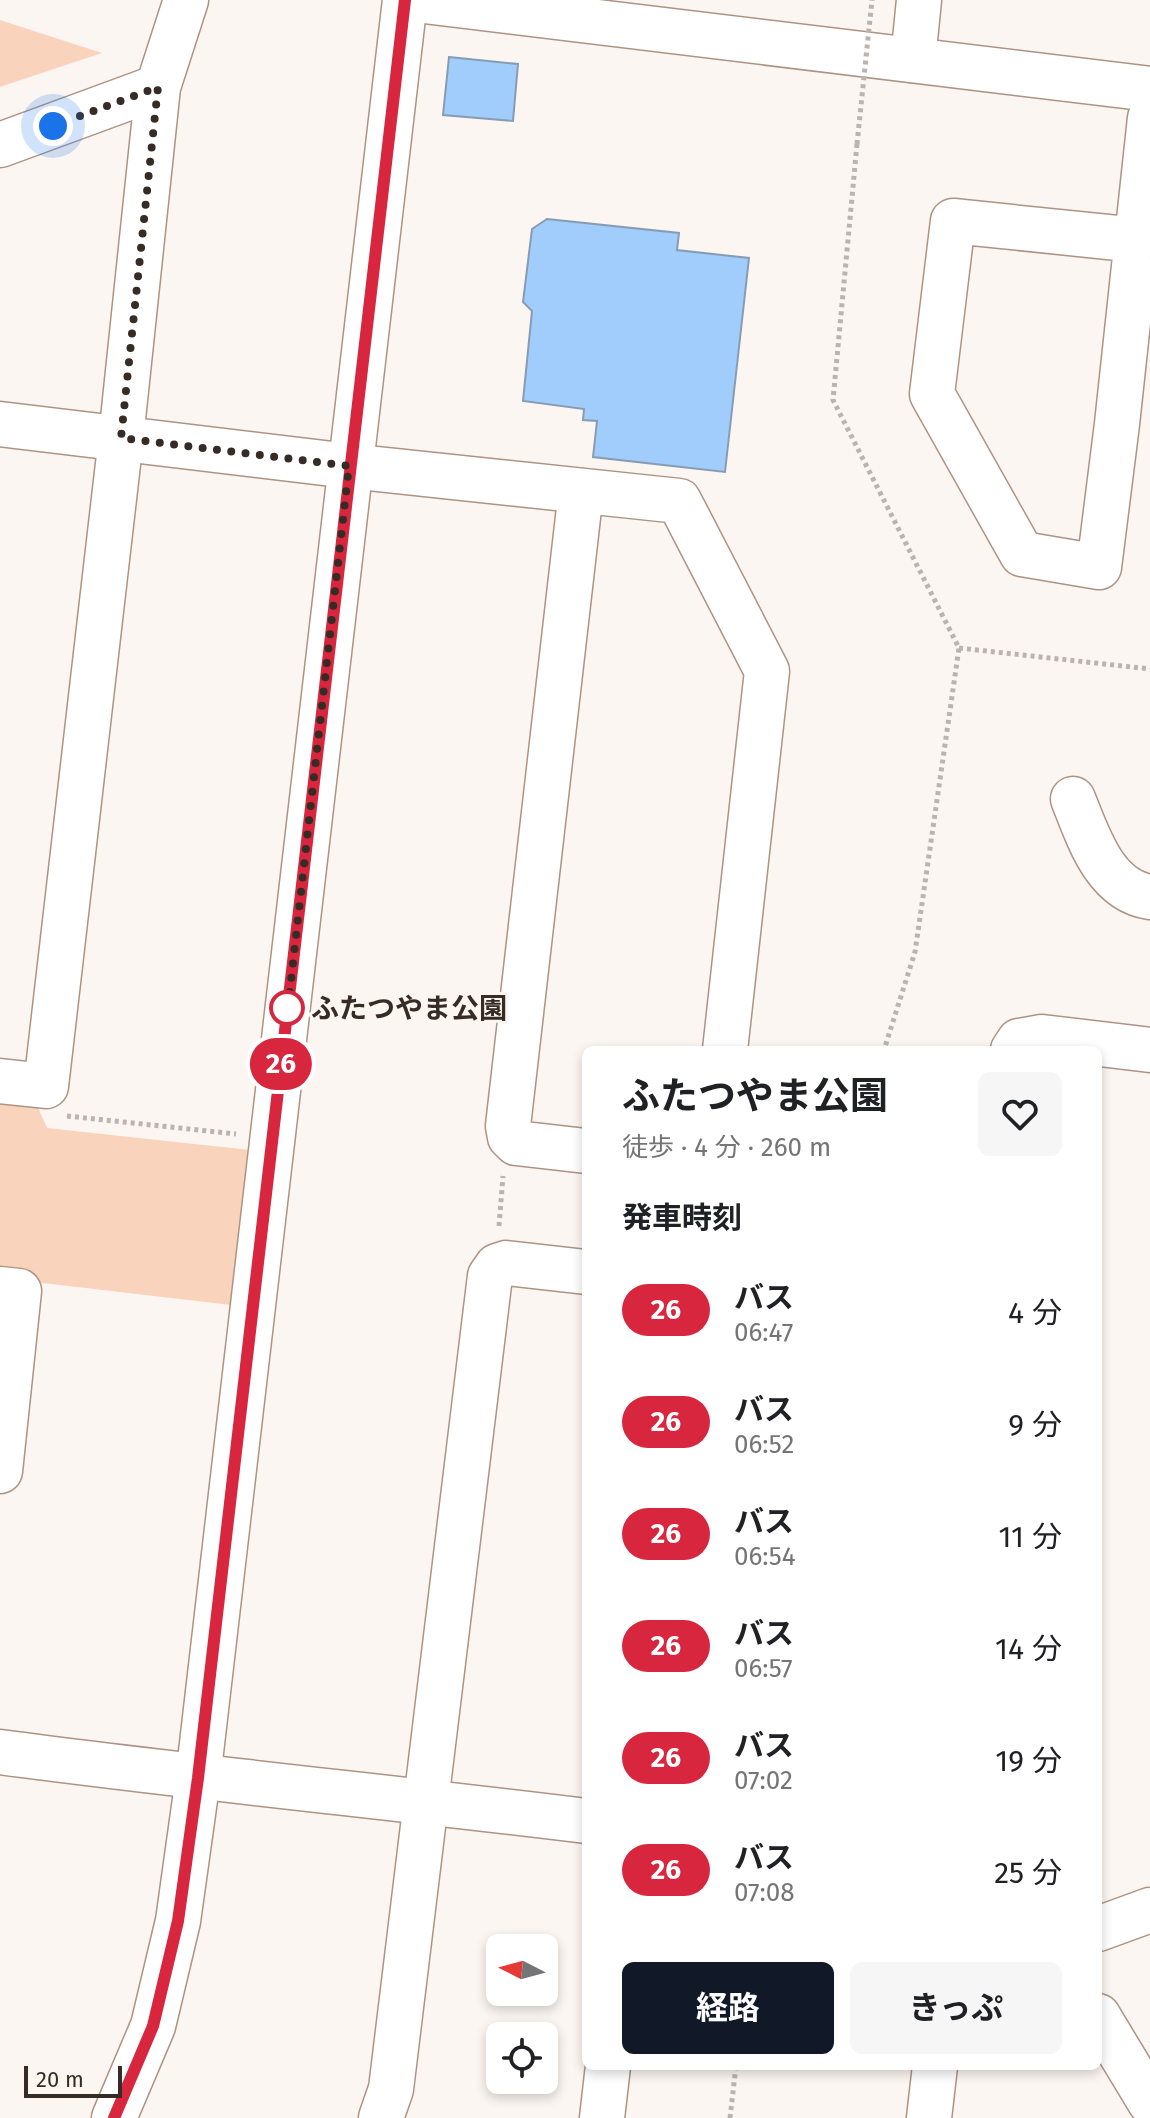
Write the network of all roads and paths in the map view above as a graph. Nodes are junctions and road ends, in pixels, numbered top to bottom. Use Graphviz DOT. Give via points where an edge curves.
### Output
graph roads {
  1 [pos="186,0"];
  2 [pos="405,0"];
  3 [pos="416,0"];
  4 [pos="872,0"];
  5 [pos="919,0"];
  6 [pos="913,60"];
  7 [pos="158,87"];
  8 [pos="1150,89"];
  9 [pos="1150,118"];
  10 [pos="0,145"];
  11 [pos="1137,240"];
  12 [pos="0,424"];
  13 [pos="1134,426"];
  14 [pos="121,438"];
  15 [pos="349,466"];
  16 [pos="581,491"];
  17 [pos="959,648"];
  18 [pos="1150,669"];
  19 [pos="1073,799"];
  20 [pos="1150,897"];
  21 [pos="725,1046"];
  22 [pos="885,1046"];
  23 [pos="1016,1046"];
  24 [pos="1150,1050"];
  25 [pos="0,1081"];
  26 [pos="46,1086"];
  27 [pos="249,1135"];
  28 [pos="582,1151"];
  29 [pos="504,1163"];
  30 [pos="497,1266"];
  31 [pos="582,1272"];
  32 [pos="0,1289"];
  33 [pos="0,1471"];
  34 [pos="0,1752"];
  35 [pos="198,1778"];
  36 [pos="426,1801"];
  37 [pos="582,1820"];
  38 [pos="1150,1910"];
  39 [pos="1102,1928"];
  40 [pos="1102,2023"];
  41 [pos="608,2070"];
  42 [pos="736,2070"];
  43 [pos="935,2070"];
  44 [pos="1150,2102"];
  45 [pos="114,2118"];
  46 [pos="381,2118"];
  47 [pos="602,2118"];
  48 [pos="730,2118"];
  49 [pos="929,2118"];
  1 -- 7 [label="street"];
  2 -- 15 [label="street"];
  3 -- 6 [label="street"];
  4 -- 17 [label="path, bridge" via="833,400"];
  5 -- 6 [label="street"];
  6 -- 8 [label="street"];
  7 -- 10 [label="street"];
  7 -- 14 [label="street"];
  9 -- 11 [label="street"];
  11 -- 13 [label="street"];
  11 -- 13 [label="street" via="953,221 932,394 1022,554 1099,567"];
  12 -- 14 [label="street"];
  14 -- 15 [label="street"];
  14 -- 26 [label="street"];
  15 -- 16 [label="street"];
  15 -- 35 [label="street"];
  16 -- 21 [label="street" via="679,501 767,671"];
  16 -- 28 [label="street" via="508,1126 516,1143"];
  17 -- 18 [label="path"];
  17 -- 22 [label="path" via="915,952"];
  19 -- 20 [label="street" via="1102,864 1120,884"];
  23 -- 24 [label="street" via="1042,1037"];
  25 -- 26 [label="street"];
  26 -- 27 [label="path" via="56,1115"];
  29 -- 30 [label="path"];
  30 -- 31 [label="street"];
  30 -- 36 [label="street" via="490,1276"];
  32 -- 33 [label="street" via="19,1291"];
  34 -- 35 [label="street"];
  35 -- 36 [label="street"];
  35 -- 45 [label="street" via="178,1921 153,2026"];
  36 -- 37 [label="street"];
  36 -- 46 [label="street" via="391,2089"];
  38 -- 39 [label="street"];
  40 -- 44 [label="street"];
  41 -- 47 [label="street"];
  42 -- 48 [label="path"];
  43 -- 49 [label="street"];
}
